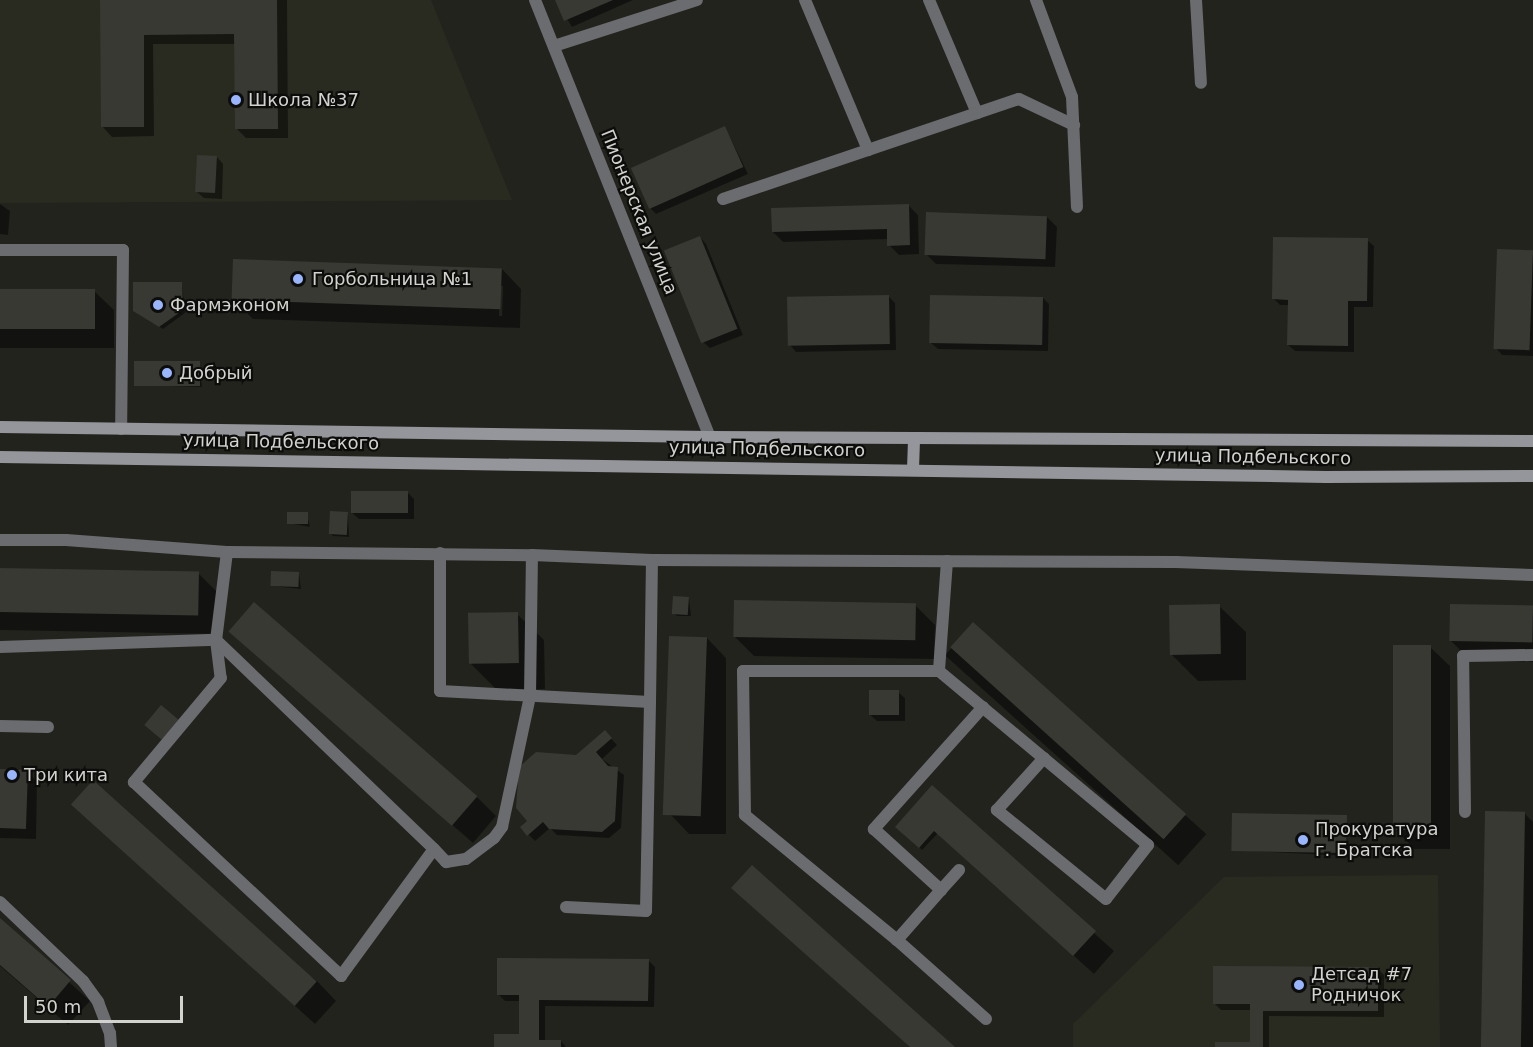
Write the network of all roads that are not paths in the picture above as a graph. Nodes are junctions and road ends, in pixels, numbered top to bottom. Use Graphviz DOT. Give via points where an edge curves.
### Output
graph roads {
  1 [pos="535,0"];
  2 [pos="698,0"];
  3 [pos="805,0"];
  4 [pos="929,0"];
  5 [pos="1036,0"];
  6 [pos="1196,0"];
  7 [pos="554,46"];
  8 [pos="1201,83"];
  9 [pos="977,113"];
  10 [pos="1074,126"];
  11 [pos="868,150"];
  12 [pos="723,200"];
  13 [pos="1077,207"];
  14 [pos="0,250"];
  15 [pos="0,427"];
  16 [pos="121,429"];
  17 [pos="710,437"];
  18 [pos="914,439"];
  19 [pos="1533,441"];
  20 [pos="0,457"];
  21 [pos="913,470"];
  22 [pos="1533,476"];
  23 [pos="0,540"];
  24 [pos="227,552"];
  25 [pos="440,553"];
  26 [pos="532,555"];
  27 [pos="652,560"];
  28 [pos="947,561"];
  29 [pos="1533,575"];
  30 [pos="216,640"];
  31 [pos="0,647"];
  32 [pos="1533,655"];
  33 [pos="939,671"];
  34 [pos="530,696"];
  35 [pos="650,702"];
  36 [pos="983,707"];
  37 [pos="0,726"];
  38 [pos="48,727"];
  39 [pos="1044,758"];
  40 [pos="1465,812"];
  41 [pos="434,849"];
  42 [pos="959,870"];
  43 [pos="941,890"];
  44 [pos="0,902"];
  45 [pos="566,907"];
  46 [pos="897,940"];
  47 [pos="986,1019"];
  48 [pos="111,1047"];
  1 -- 7 [label="street, Пионерская улица"];
  2 -- 7 [label="street"];
  3 -- 11 [label="street"];
  4 -- 9 [label="street"];
  5 -- 10 [label="street" via="1072,97"];
  6 -- 8 [label="street"];
  7 -- 17 [label="street, Пионерская улица"];
  9 -- 10 [label="street" via="1019,99"];
  9 -- 11 [label="street"];
  10 -- 13 [label="street"];
  11 -- 12 [label="street"];
  14 -- 16 [label="street" via="123,250"];
  15 -- 16 [label="main road, улица Подбельского"];
  16 -- 17 [label="main road, улица Подбельского"];
  17 -- 18 [label="main road, улица Подбельского"];
  18 -- 19 [label="main road, улица Подбельского"];
  18 -- 21 [label="main road"];
  20 -- 21 [label="main road, улица Подбельского"];
  21 -- 22 [label="main road, улица Подбельского" via="1326,477"];
  23 -- 24 [label="street" via="66,540"];
  24 -- 25 [label="street"];
  24 -- 30 [label="street"];
  25 -- 26 [label="street"];
  25 -- 34 [label="street" via="440,691"];
  26 -- 27 [label="street"];
  26 -- 34 [label="street"];
  27 -- 28 [label="street"];
  27 -- 35 [label="street"];
  28 -- 29 [label="street" via="1275,564"];
  28 -- 33 [label="street"];
  30 -- 31 [label="street"];
  30 -- 41 [label="street"];
  30 -- 41 [label="street" via="221,678 134,782 341,976"];
  32 -- 40 [label="street" via="1463,656"];
  33 -- 36 [label="street"];
  33 -- 46 [label="street" via="743,671 745,815"];
  34 -- 35 [label="street"];
  34 -- 41 [label="street" via="502,827 466,859 446,862"];
  35 -- 45 [label="street" via="646,911"];
  36 -- 39 [label="street" via="1148,845 1106,899 997,810"];
  36 -- 43 [label="street" via="874,829"];
  37 -- 38 [label="street"];
  42 -- 43 [label="street"];
  43 -- 46 [label="street"];
  44 -- 48 [label="street" via="83,981 98,1002 111,1033"];
  46 -- 47 [label="street"];
}
